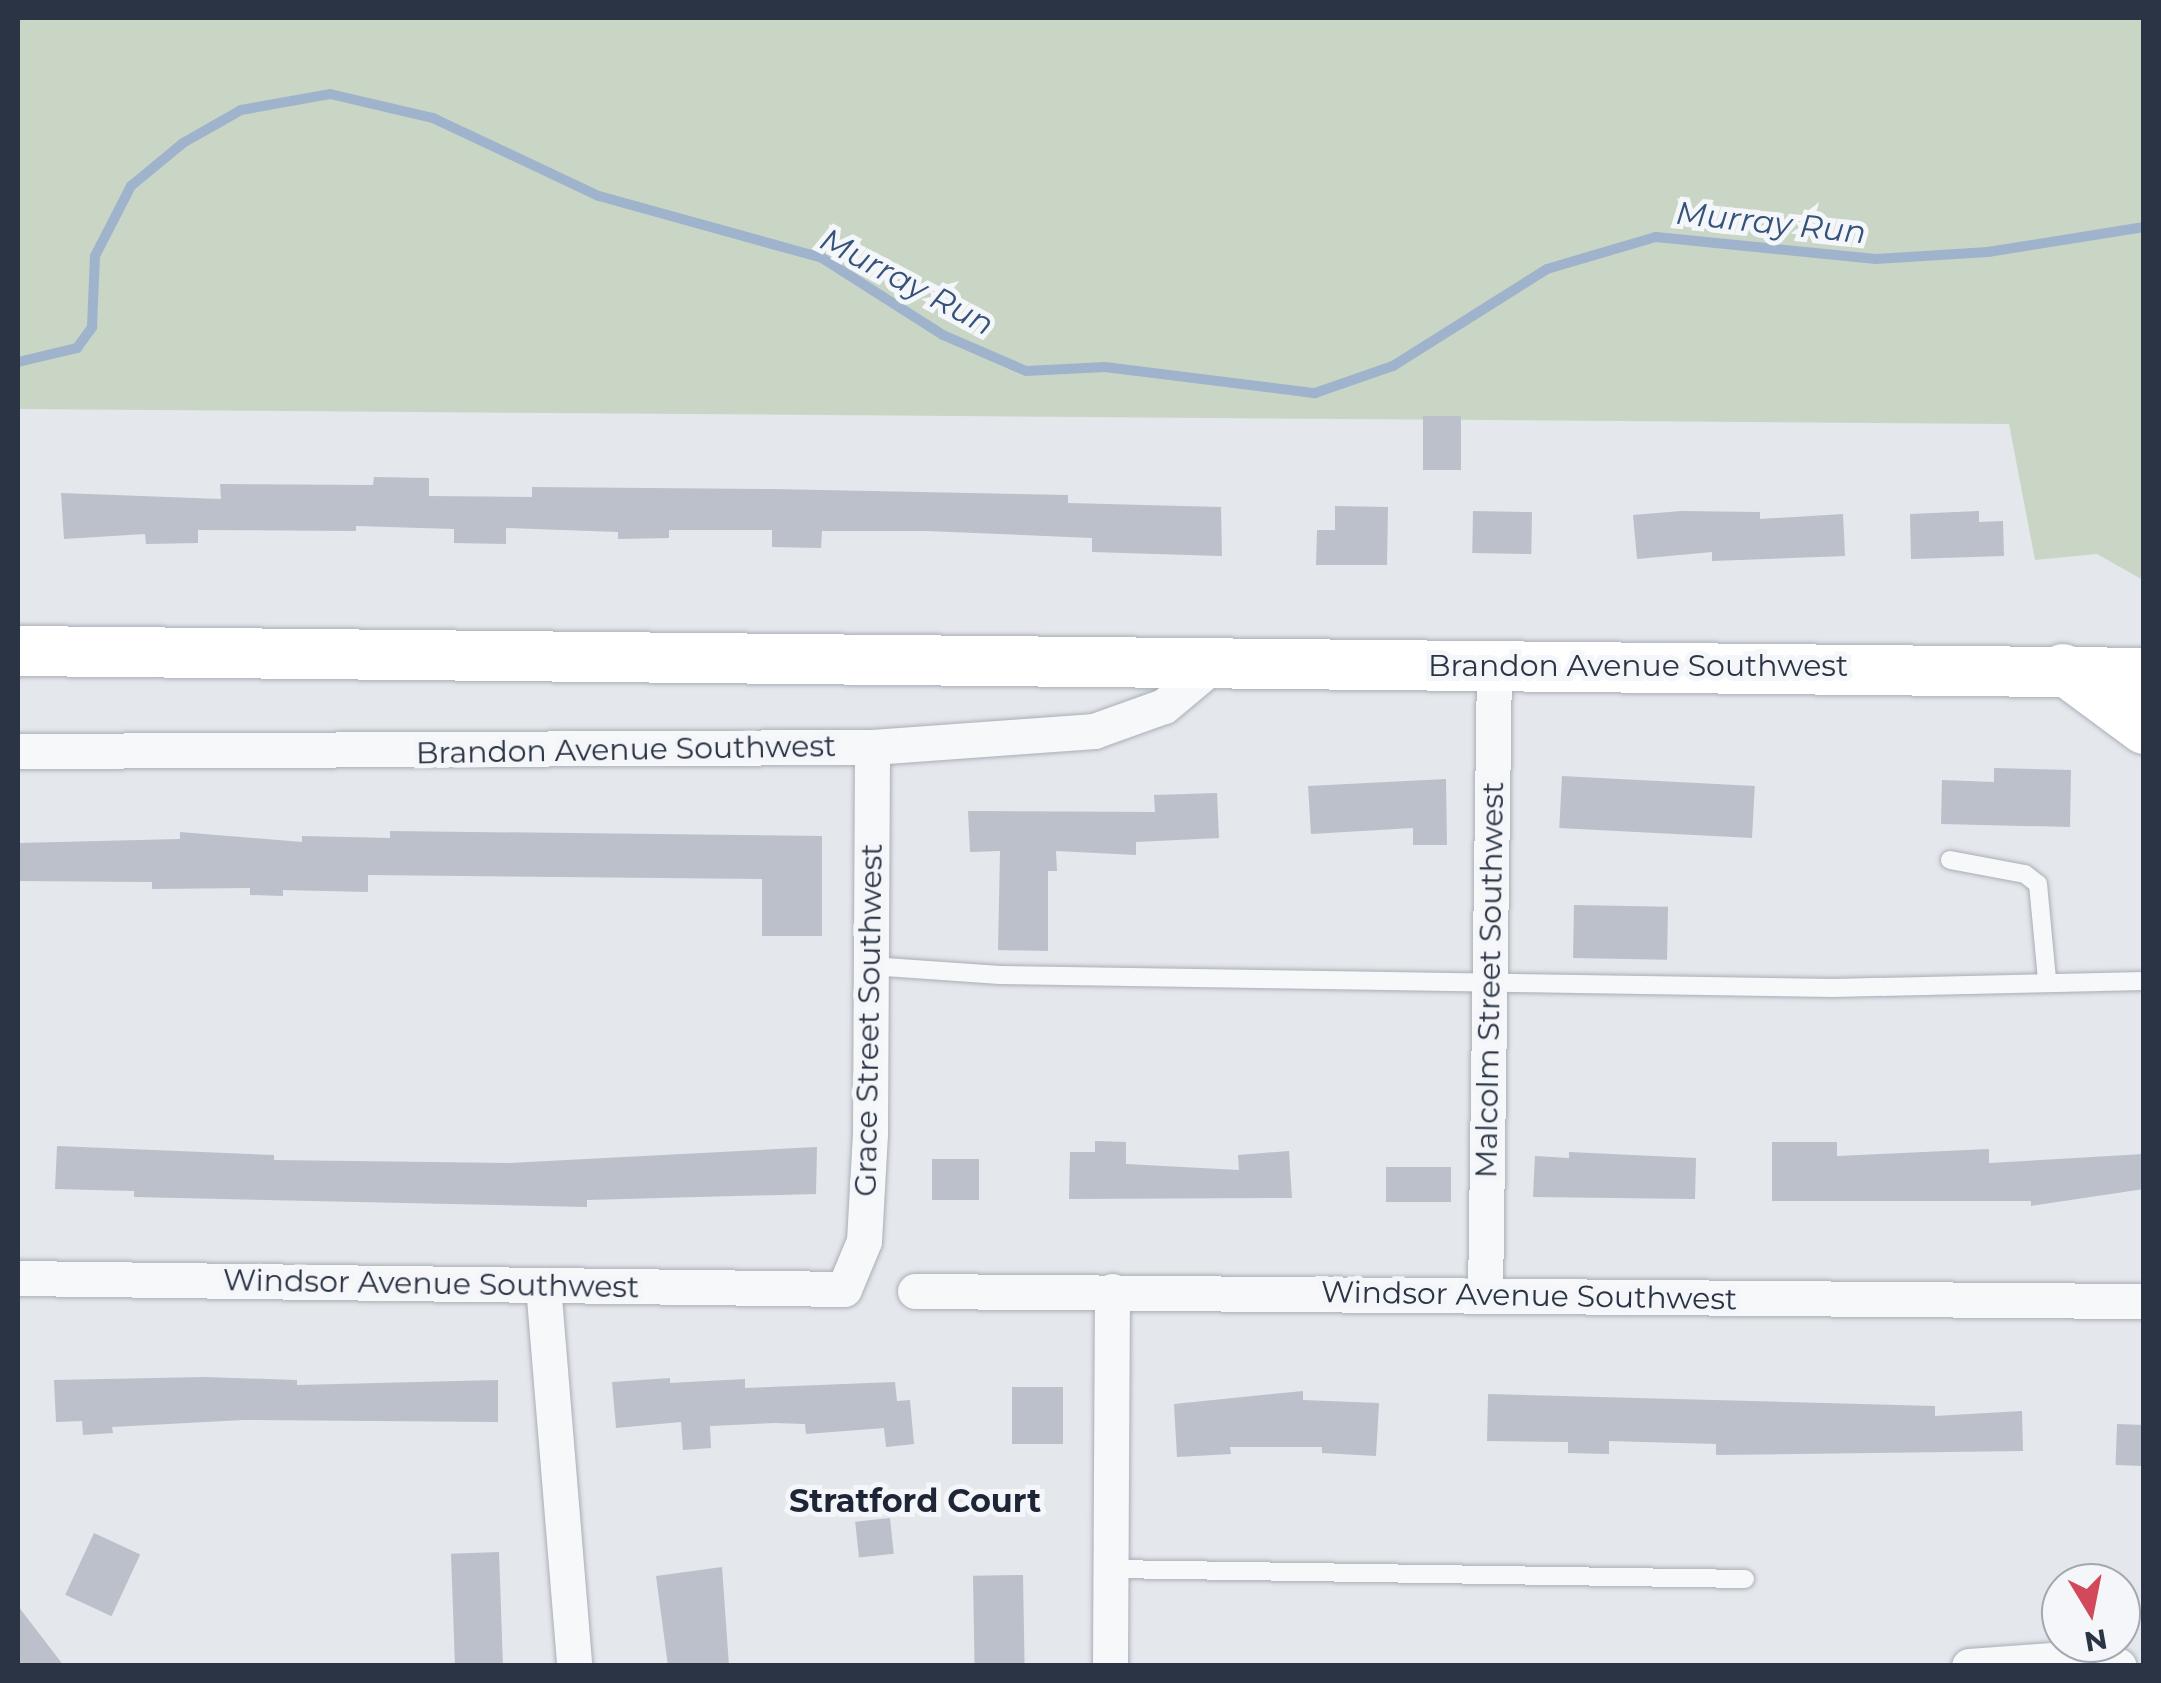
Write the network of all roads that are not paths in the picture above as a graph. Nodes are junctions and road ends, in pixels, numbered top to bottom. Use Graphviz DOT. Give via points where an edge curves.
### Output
graph roads {
  1 [pos="2144,636"];
  2 [pos="18,651"];
  3 [pos="1214,665"];
  4 [pos="1494,666"];
  5 [pos="2063,669"];
  6 [pos="2144,673"];
  7 [pos="2144,694"];
  8 [pos="2144,729"];
  9 [pos="872,747"];
  10 [pos="18,751"];
  11 [pos="1950,860"];
  12 [pos="871,966"];
  13 [pos="2047,980"];
  14 [pos="2144,981"];
  15 [pos="1490,984"];
  16 [pos="18,1278"];
  17 [pos="543,1284"];
  18 [pos="844,1288"];
  19 [pos="915,1290"];
  20 [pos="1112,1290"];
  21 [pos="1484,1294"];
  22 [pos="2144,1300"];
  23 [pos="1111,1570"];
  24 [pos="1745,1579"];
  25 [pos="574,1666"];
  26 [pos="1110,1666"];
  27 [pos="1968,1666"];
  28 [pos="2119,1666"];
  1 -- 5 [label="main road, Brandon Avenue Southwest"];
  2 -- 3 [label="main road, Brandon Avenue Southwest"];
  3 -- 4 [label="main road, Brandon Avenue Southwest"];
  3 -- 9 [label="street, Brandon Avenue Southwest" via="1164,706 1094,731"];
  4 -- 5 [label="main road, Brandon Avenue Southwest"];
  4 -- 15 [label="street, Malcolm Street Southwest"];
  5 -- 6 [label="main road, Brandon Avenue Southwest"];
  5 -- 7 [label="main road"];
  5 -- 8 [label="main road"];
  9 -- 10 [label="street, Brandon Avenue Southwest"];
  9 -- 12 [label="street, Grace Street Southwest"];
  11 -- 13 [label="lane" via="2025,874 2038,884"];
  12 -- 15 [label="lane" via="1000,976"];
  12 -- 18 [label="street, Grace Street Southwest" via="864,1241"];
  13 -- 14 [label="lane"];
  13 -- 15 [label="lane" via="1833,988"];
  15 -- 21 [label="street, Malcolm Street Southwest"];
  16 -- 17 [label="street, Windsor Avenue Southwest"];
  17 -- 18 [label="street, Windsor Avenue Southwest"];
  17 -- 25 [label="street"];
  19 -- 20 [label="street, Windsor Avenue Southwest"];
  20 -- 21 [label="street, Windsor Avenue Southwest"];
  20 -- 23 [label="street"];
  21 -- 22 [label="street, Windsor Avenue Southwest"];
  23 -- 24 [label="lane"];
  23 -- 26 [label="street"];
  27 -- 28 [label="street" via="2066,1658"];
}
